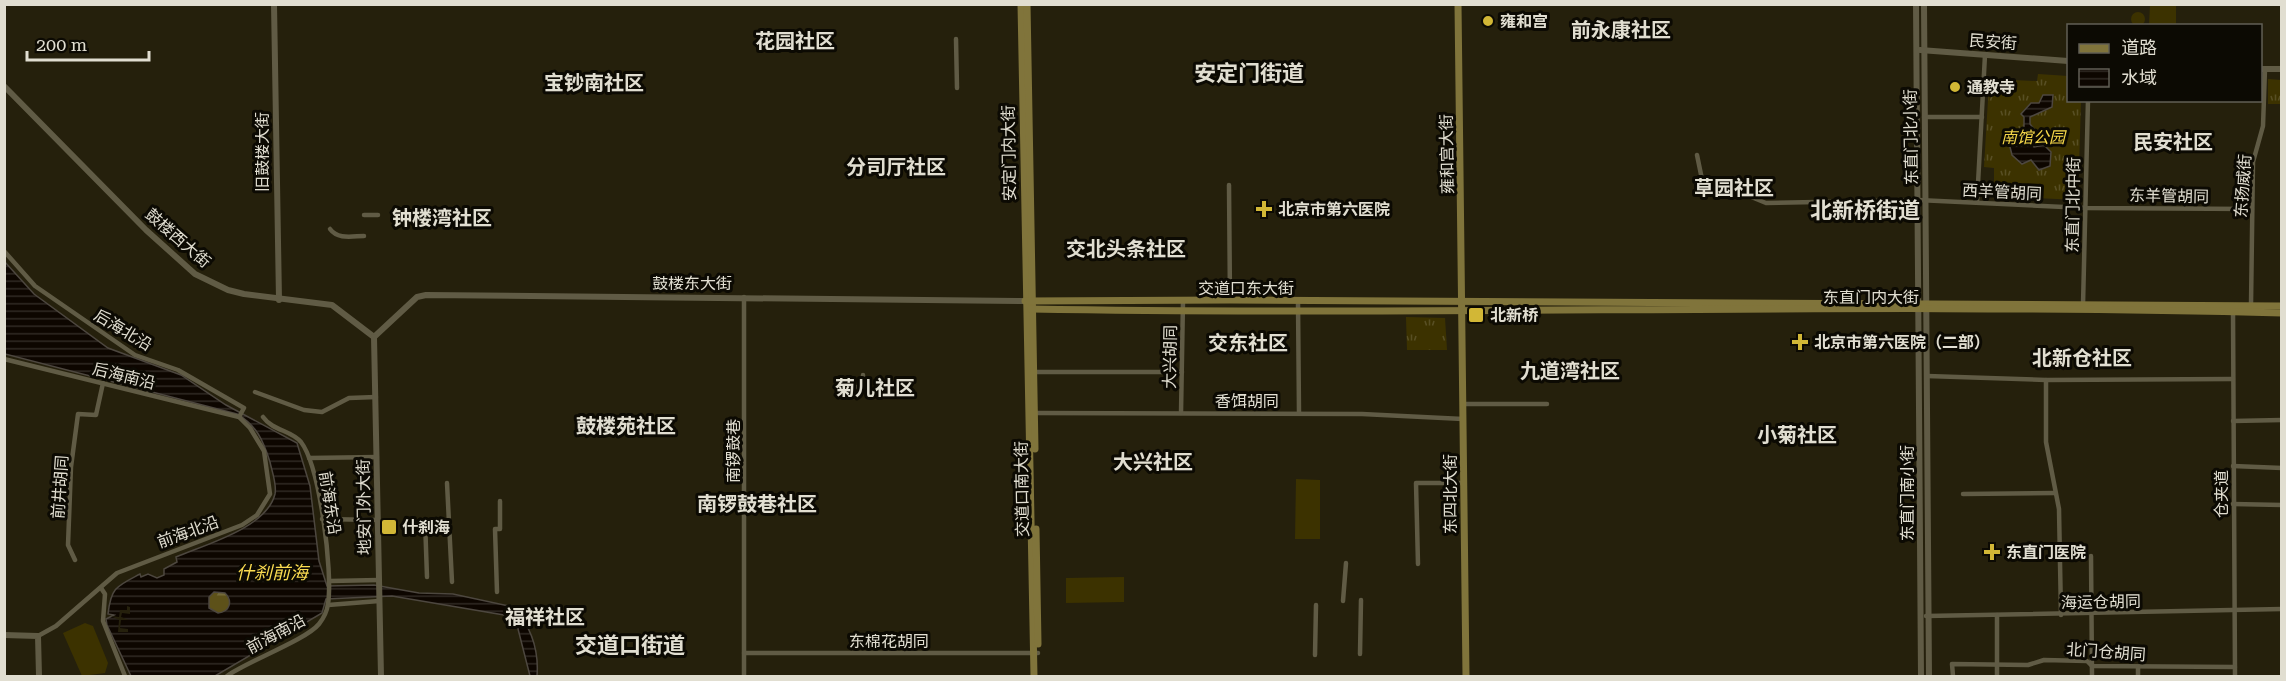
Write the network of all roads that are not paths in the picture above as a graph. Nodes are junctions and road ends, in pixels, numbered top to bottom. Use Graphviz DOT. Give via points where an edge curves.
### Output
graph roads {
  1 [pos="274,4"];
  2 [pos="1020,4"];
  3 [pos="1027,4"];
  4 [pos="1458,4"];
  5 [pos="1916,4"];
  6 [pos="1924,4"];
  7 [pos="957,39"];
  8 [pos="1916,50"];
  9 [pos="1924,50"];
  10 [pos="1985,55"];
  11 [pos="2067,61"];
  12 [pos="2263,69"];
  13 [pos="2282,69"];
  14 [pos="4,86"];
  15 [pos="957,88"];
  16 [pos="2088,102"];
  17 [pos="1924,117"];
  18 [pos="1982,117"];
  19 [pos="1697,155"];
  20 [pos="1229,184"];
  21 [pos="1918,201"];
  22 [pos="1926,201"];
  23 [pos="1977,202"];
  24 [pos="2085,208"];
  25 [pos="2252,210"];
  26 [pos="364,215"];
  27 [pos="378,215"];
  28 [pos="330,229"];
  29 [pos="364,236"];
  30 [pos="4,251"];
  31 [pos="744,297"];
  32 [pos="279,300"];
  33 [pos="1230,300"];
  34 [pos="1183,301"];
  35 [pos="1298,302"];
  36 [pos="1029,304"];
  37 [pos="2252,305"];
  38 [pos="2282,306"];
  39 [pos="1462,307"];
  40 [pos="1923,307"];
  41 [pos="2083,307"];
  42 [pos="1183,311"];
  43 [pos="1298,311"];
  44 [pos="2233,311"];
  45 [pos="2282,313"];
  46 [pos="374,337"];
  47 [pos="4,359"];
  48 [pos="1034,372"];
  49 [pos="1182,372"];
  50 [pos="863,375"];
  51 [pos="1927,376"];
  52 [pos="2233,379"];
  53 [pos="2046,380"];
  54 [pos="103,383"];
  55 [pos="853,387"];
  56 [pos="255,392"];
  57 [pos="376,397"];
  58 [pos="1463,404"];
  59 [pos="1547,404"];
  60 [pos="1032,413"];
  61 [pos="1181,413"];
  62 [pos="1299,413"];
  63 [pos="239,417"];
  64 [pos="263,417"];
  65 [pos="1463,419"];
  66 [pos="2282,420"];
  67 [pos="2233,421"];
  68 [pos="377,456"];
  69 [pos="309,458"];
  70 [pos="2233,466"];
  71 [pos="2282,468"];
  72 [pos="447,483"];
  73 [pos="1463,483"];
  74 [pos="2055,493"];
  75 [pos="1963,494"];
  76 [pos="500,501"];
  77 [pos="2233,504"];
  78 [pos="2282,505"];
  79 [pos="322,519"];
  80 [pos="378,520"];
  81 [pos="425,520"];
  82 [pos="2091,556"];
  83 [pos="75,560"];
  84 [pos="1346,563"];
  85 [pos="1418,564"];
  86 [pos="426,577"];
  87 [pos="379,580"];
  88 [pos="330,581"];
  89 [pos="452,582"];
  90 [pos="101,588"];
  91 [pos="497,592"];
  92 [pos="1361,600"];
  93 [pos="379,601"];
  94 [pos="1342,601"];
  95 [pos="328,605"];
  96 [pos="1316,605"];
  97 [pos="2282,609"];
  98 [pos="2234,610"];
  99 [pos="2092,614"];
  100 [pos="1997,615"];
  101 [pos="2061,615"];
  102 [pos="1924,616"];
  103 [pos="4,635"];
  104 [pos="38,636"];
  105 [pos="1036,652"];
  106 [pos="744,653"];
  107 [pos="1360,654"];
  108 [pos="1315,655"];
  109 [pos="1997,664"];
  110 [pos="2092,666"];
  111 [pos="2138,667"];
  112 [pos="2235,667"];
  113 [pos="39,676"];
  114 [pos="125,676"];
  115 [pos="227,676"];
  116 [pos="381,676"];
  117 [pos="744,676"];
  118 [pos="1036,676"];
  119 [pos="1466,676"];
  120 [pos="1921,676"];
  121 [pos="1929,676"];
  122 [pos="1953,676"];
  123 [pos="1996,676"];
  124 [pos="2092,676"];
  125 [pos="2138,676"];
  126 [pos="2235,676"];
  1 -- 32 [label="main road, 旧鼓楼大街"];
  2 -- 36 [label="main road, 安定门内大街"];
  3 -- 36 [label="main road, 安定门内大街"];
  4 -- 39 [label="main road, 雍和宫大街"];
  5 -- 8 [label="main road, 东直门北小街"];
  6 -- 9 [label="main road, 东直门北小街"];
  7 -- 15 [label="street"];
  8 -- 9 [label="main road, 民安街"];
  8 -- 21 [label="main road, 东直门北小街"];
  9 -- 10 [label="main road, 民安街"];
  9 -- 17 [label="main road, 东直门北小街"];
  10 -- 11 [label="main road, 民安街"];
  10 -- 18 [label="street"];
  12 -- 13 [label="main road"];
  12 -- 25 [label="street, 东扬威街" via="2263,126 2253,162"];
  14 -- 32 [label="main road, 鼓楼西大街" via="146,230 195,274 228,290"];
  16 -- 24 [label="street, 东直门北中街"];
  17 -- 18 [label="street"];
  17 -- 22 [label="main road, 东直门北小街"];
  18 -- 23 [label="street"];
  19 -- 21 [label="street, 西羊管胡同" via="1705,194 1749,196 1775,204"];
  20 -- 33 [label="street"];
  21 -- 22 [label="street, 西羊管胡同"];
  21 -- 40 [label="main road, 东直门北小街"];
  22 -- 23 [label="street, 西羊管胡同"];
  22 -- 40 [label="main road, 东直门北小街"];
  23 -- 24 [label="street, 西羊管胡同"];
  24 -- 25 [label="street, 东羊管胡同"];
  24 -- 41 [label="street, 东直门北中街"];
  25 -- 37 [label="street, 东扬威街"];
  26 -- 27 [label="street"];
  28 -- 29 [label="street" via="335,235"];
  30 -- 63 [label="street, 后海北沿" via="35,286 135,355 178,370 243,409"];
  31 -- 36 [label="main road, 鼓楼东大街"];
  31 -- 46 [label="main road, 鼓楼东大街" via="426,295 417,297"];
  31 -- 106 [label="street, 南锣鼓巷"];
  32 -- 46 [label="main road, 鼓楼西大街" via="332,305"];
  33 -- 34 [label="main road, 交道口东大街"];
  33 -- 35 [label="main road, 交道口东大街"];
  34 -- 36 [label="main road, 交道口东大街"];
  34 -- 42 [label="street, 大兴胡同"];
  35 -- 39 [label="main road, 交道口东大街"];
  35 -- 43 [label="street"];
  36 -- 42 [label="main road, 交道口东大街"];
  36 -- 48 [label="main road, 交道口南大街"];
  36 -- 60 [label="main road, 交道口南大街"];
  37 -- 38 [label="main road, 东直门内大街"];
  37 -- 41 [label="main road, 东直门内大街"];
  39 -- 40 [label="main road, 东直门内大街"];
  39 -- 43 [label="main road, 交道口东大街"];
  39 -- 58 [label="main road, 东四北大街"];
  40 -- 41 [label="main road, 东直门内大街"];
  40 -- 51 [label="main road, 东直门南小街"];
  40 -- 102 [label="main road, 东直门南小街"];
  41 -- 44 [label="main road, 东直门内大街"];
  42 -- 43 [label="main road, 交道口东大街"];
  42 -- 49 [label="street, 大兴胡同"];
  43 -- 62 [label="street"];
  44 -- 45 [label="main road, 东直门内大街"];
  44 -- 52 [label="street, 仓夹道"];
  46 -- 57 [label="main road, 地安门外大街"];
  47 -- 54 [label="street, 后海南沿"];
  48 -- 49 [label="street"];
  48 -- 60 [label="main road, 交道口南大街"];
  49 -- 61 [label="street, 大兴胡同"];
  50 -- 55 [label="street" via="863,387"];
  51 -- 53 [label="street"];
  51 -- 102 [label="main road, 东直门南小街"];
  52 -- 53 [label="street"];
  52 -- 67 [label="street, 仓夹道"];
  53 -- 74 [label="street" via="2046,442"];
  54 -- 63 [label="street, 后海南沿"];
  54 -- 83 [label="street, 前井胡同" via="96,415 78,414 68,545"];
  56 -- 57 [label="street" via="304,410 322,412 349,398"];
  57 -- 68 [label="main road, 地安门外大街"];
  58 -- 59 [label="street"];
  58 -- 65 [label="main road, 东四北大街"];
  60 -- 61 [label="street, 香饵胡同"];
  60 -- 105 [label="main road, 交道口南大街"];
  61 -- 62 [label="street, 香饵胡同"];
  62 -- 65 [label="street, 香饵胡同"];
  63 -- 90 [label="street, 前海北沿" via="264,451 270,485 264,506 242,525 138,563 117,573"];
  64 -- 69 [label="street, 前海东沿" via="268,425 300,441"];
  65 -- 73 [label="main road, 东四北大街"];
  66 -- 67 [label="street"];
  67 -- 70 [label="street, 仓夹道"];
  68 -- 69 [label="street"];
  68 -- 80 [label="main road, 地安门外大街"];
  69 -- 79 [label="street, 前海东沿"];
  70 -- 71 [label="street"];
  70 -- 77 [label="street, 仓夹道"];
  72 -- 89 [label="street"];
  73 -- 85 [label="street" via="1416,483"];
  73 -- 119 [label="main road, 东四北大街"];
  74 -- 75 [label="street"];
  74 -- 101 [label="street" via="2059,509"];
  76 -- 91 [label="street" via="500,529 495,529"];
  77 -- 78 [label="street"];
  77 -- 98 [label="street, 仓夹道"];
  79 -- 80 [label="street"];
  79 -- 88 [label="street, 前海东沿"];
  80 -- 87 [label="main road, 地安门外大街"];
  81 -- 86 [label="street"];
  82 -- 99 [label="street"];
  84 -- 94 [label="street"];
  87 -- 88 [label="street"];
  87 -- 93 [label="main road, 地安门外大街"];
  88 -- 95 [label="street, 前海东沿"];
  90 -- 104 [label="street, 前海北沿"];
  90 -- 114 [label="street" via="105,594 103,621"];
  92 -- 107 [label="street"];
  93 -- 95 [label="street"];
  93 -- 116 [label="main road, 地安门外大街"];
  95 -- 115 [label="street, 前海南沿" via="318,626"];
  96 -- 108 [label="street"];
  97 -- 98 [label="street, 海运仓胡同"];
  98 -- 99 [label="street, 海运仓胡同"];
  98 -- 112 [label="street, 仓夹道"];
  99 -- 101 [label="street, 海运仓胡同"];
  99 -- 110 [label="street"];
  100 -- 101 [label="street, 海运仓胡同"];
  100 -- 102 [label="street, 海运仓胡同"];
  100 -- 109 [label="street"];
  102 -- 120 [label="main road, 东直门南小街"];
  102 -- 121 [label="main road, 东直门南小街"];
  103 -- 104 [label="main road"];
  104 -- 113 [label="main road"];
  105 -- 106 [label="street, 东棉花胡同"];
  105 -- 118 [label="main road, 交道口南大街"];
  106 -- 117 [label="street, 南锣鼓巷"];
  109 -- 110 [label="street, 北门仓胡同" via="2087,660"];
  109 -- 122 [label="street, 北门仓胡同" via="1952,664"];
  109 -- 123 [label="street"];
  110 -- 111 [label="street, 北门仓胡同"];
  110 -- 124 [label="street"];
  111 -- 112 [label="street, 北门仓胡同"];
  111 -- 125 [label="street"];
  112 -- 126 [label="street, 仓夹道"];
}
